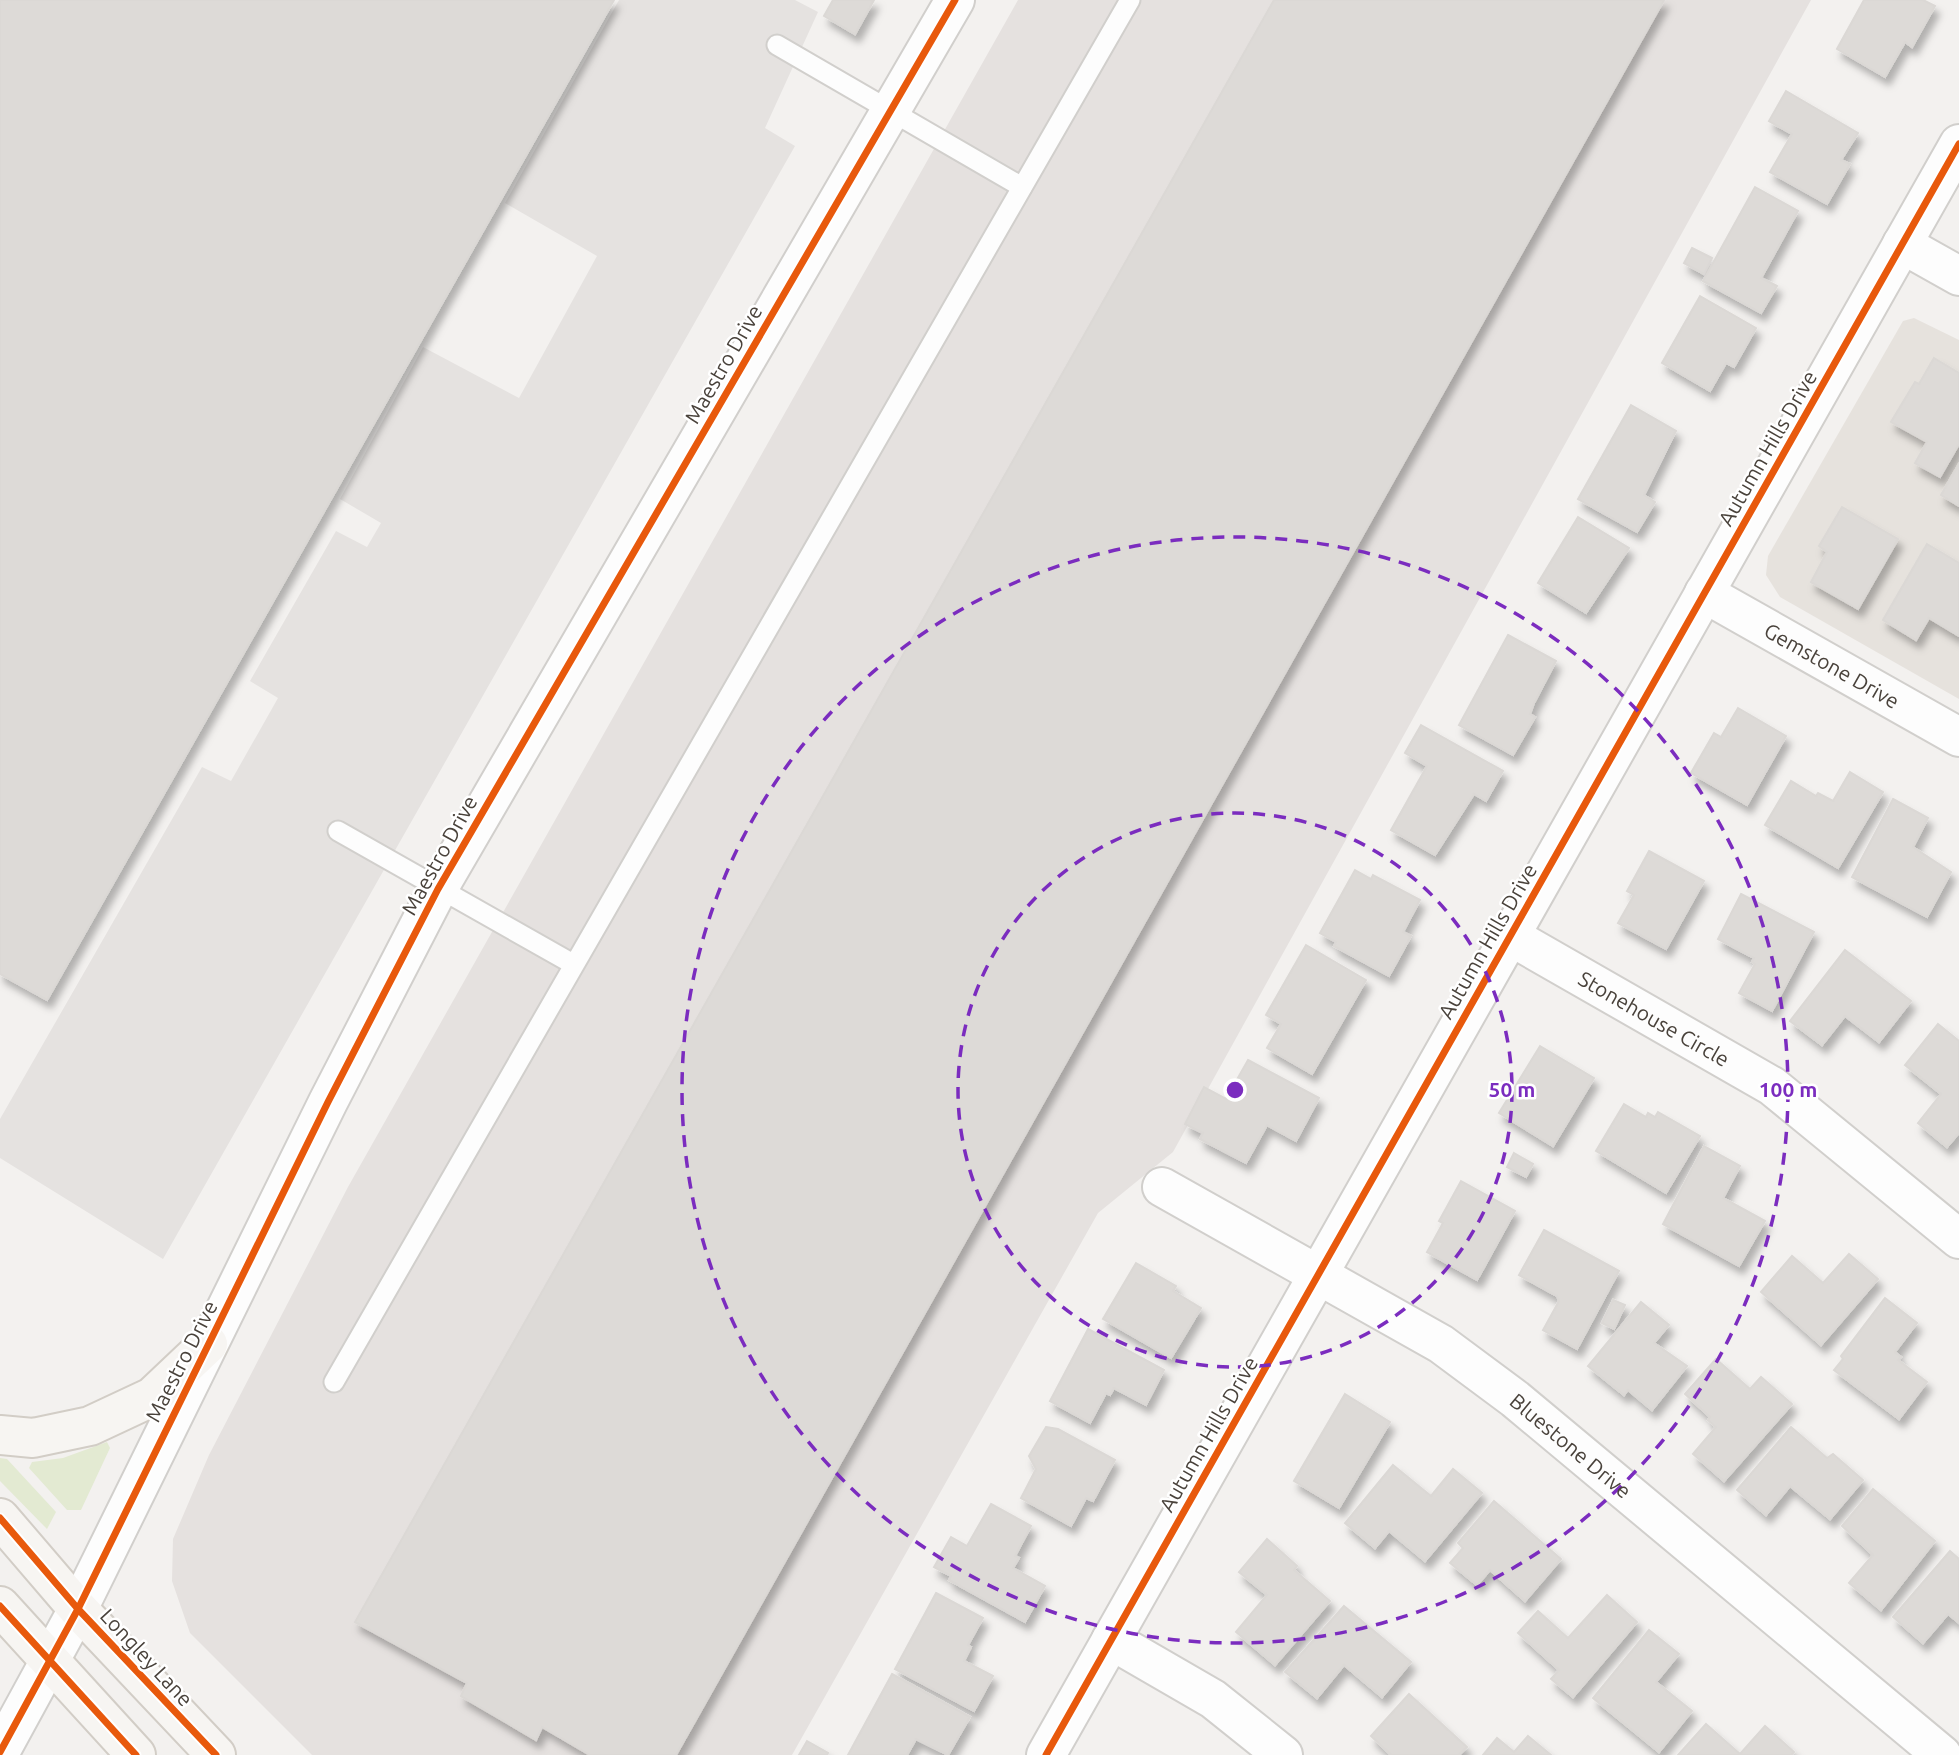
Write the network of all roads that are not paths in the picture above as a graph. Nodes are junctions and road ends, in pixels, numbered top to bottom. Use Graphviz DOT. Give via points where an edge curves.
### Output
graph roads {
  1 [pos="955,0"];
  2 [pos="1130,0"];
  3 [pos="776,45"];
  4 [pos="890,111"];
  5 [pos="1959,144"];
  6 [pos="1022,187"];
  7 [pos="1902,244"];
  8 [pos="1959,276"];
  9 [pos="1704,593"];
  10 [pos="1959,737"];
  11 [pos="338,831"];
  12 [pos="438,889"];
  13 [pos="1510,936"];
  14 [pos="573,964"];
  15 [pos="1162,1187"];
  16 [pos="1959,1239"];
  17 [pos="1319,1273"];
  18 [pos="208,1344"];
  19 [pos="334,1382"];
  20 [pos="0,1435"];
  21 [pos="0,1518"];
  22 [pos="0,1606"];
  23 [pos="78,1609"];
  24 [pos="1111,1640"];
  25 [pos="50,1661"];
  26 [pos="0,1752"];
  27 [pos="136,1755"];
  28 [pos="216,1755"];
  29 [pos="1046,1755"];
  30 [pos="1283,1755"];
  31 [pos="1942,1755"];
  1 -- 4 [label="street, Maestro Drive"];
  2 -- 6 [label="lane"];
  3 -- 4 [label="lane"];
  4 -- 6 [label="lane"];
  4 -- 12 [label="street, Maestro Drive"];
  5 -- 7 [label="street, Autumn Hills Drive"];
  6 -- 14 [label="lane"];
  7 -- 8 [label="street"];
  7 -- 9 [label="street, Autumn Hills Drive"];
  9 -- 10 [label="street, Gemstone Drive"];
  9 -- 13 [label="street, Autumn Hills Drive"];
  11 -- 12 [label="lane"];
  12 -- 14 [label="lane"];
  12 -- 18 [label="street, Maestro Drive"];
  13 -- 16 [label="street, Stonehouse Circle" via="1772,1086"];
  13 -- 17 [label="street, Autumn Hills Drive"];
  14 -- 19 [label="lane"];
  15 -- 17 [label="street, Bluestone Drive"];
  17 -- 24 [label="street, Autumn Hills Drive"];
  17 -- 31 [label="street, Bluestone Drive" via="1441,1345 1515,1399"];
  18 -- 20 [label="main road" via="152,1397 90,1426 33,1438"];
  18 -- 23 [label="street, Maestro Drive"];
  21 -- 23 [label="main road, Longley Lane"];
  22 -- 25 [label="main road"];
  23 -- 25 [label="street, Maestro Drive"];
  23 -- 28 [label="main road, Longley Lane"];
  24 -- 29 [label="street, Autumn Hills Drive"];
  24 -- 30 [label="street" via="1213,1699"];
  25 -- 26 [label="street, Maestro Drive"];
  25 -- 27 [label="main road"];
}
